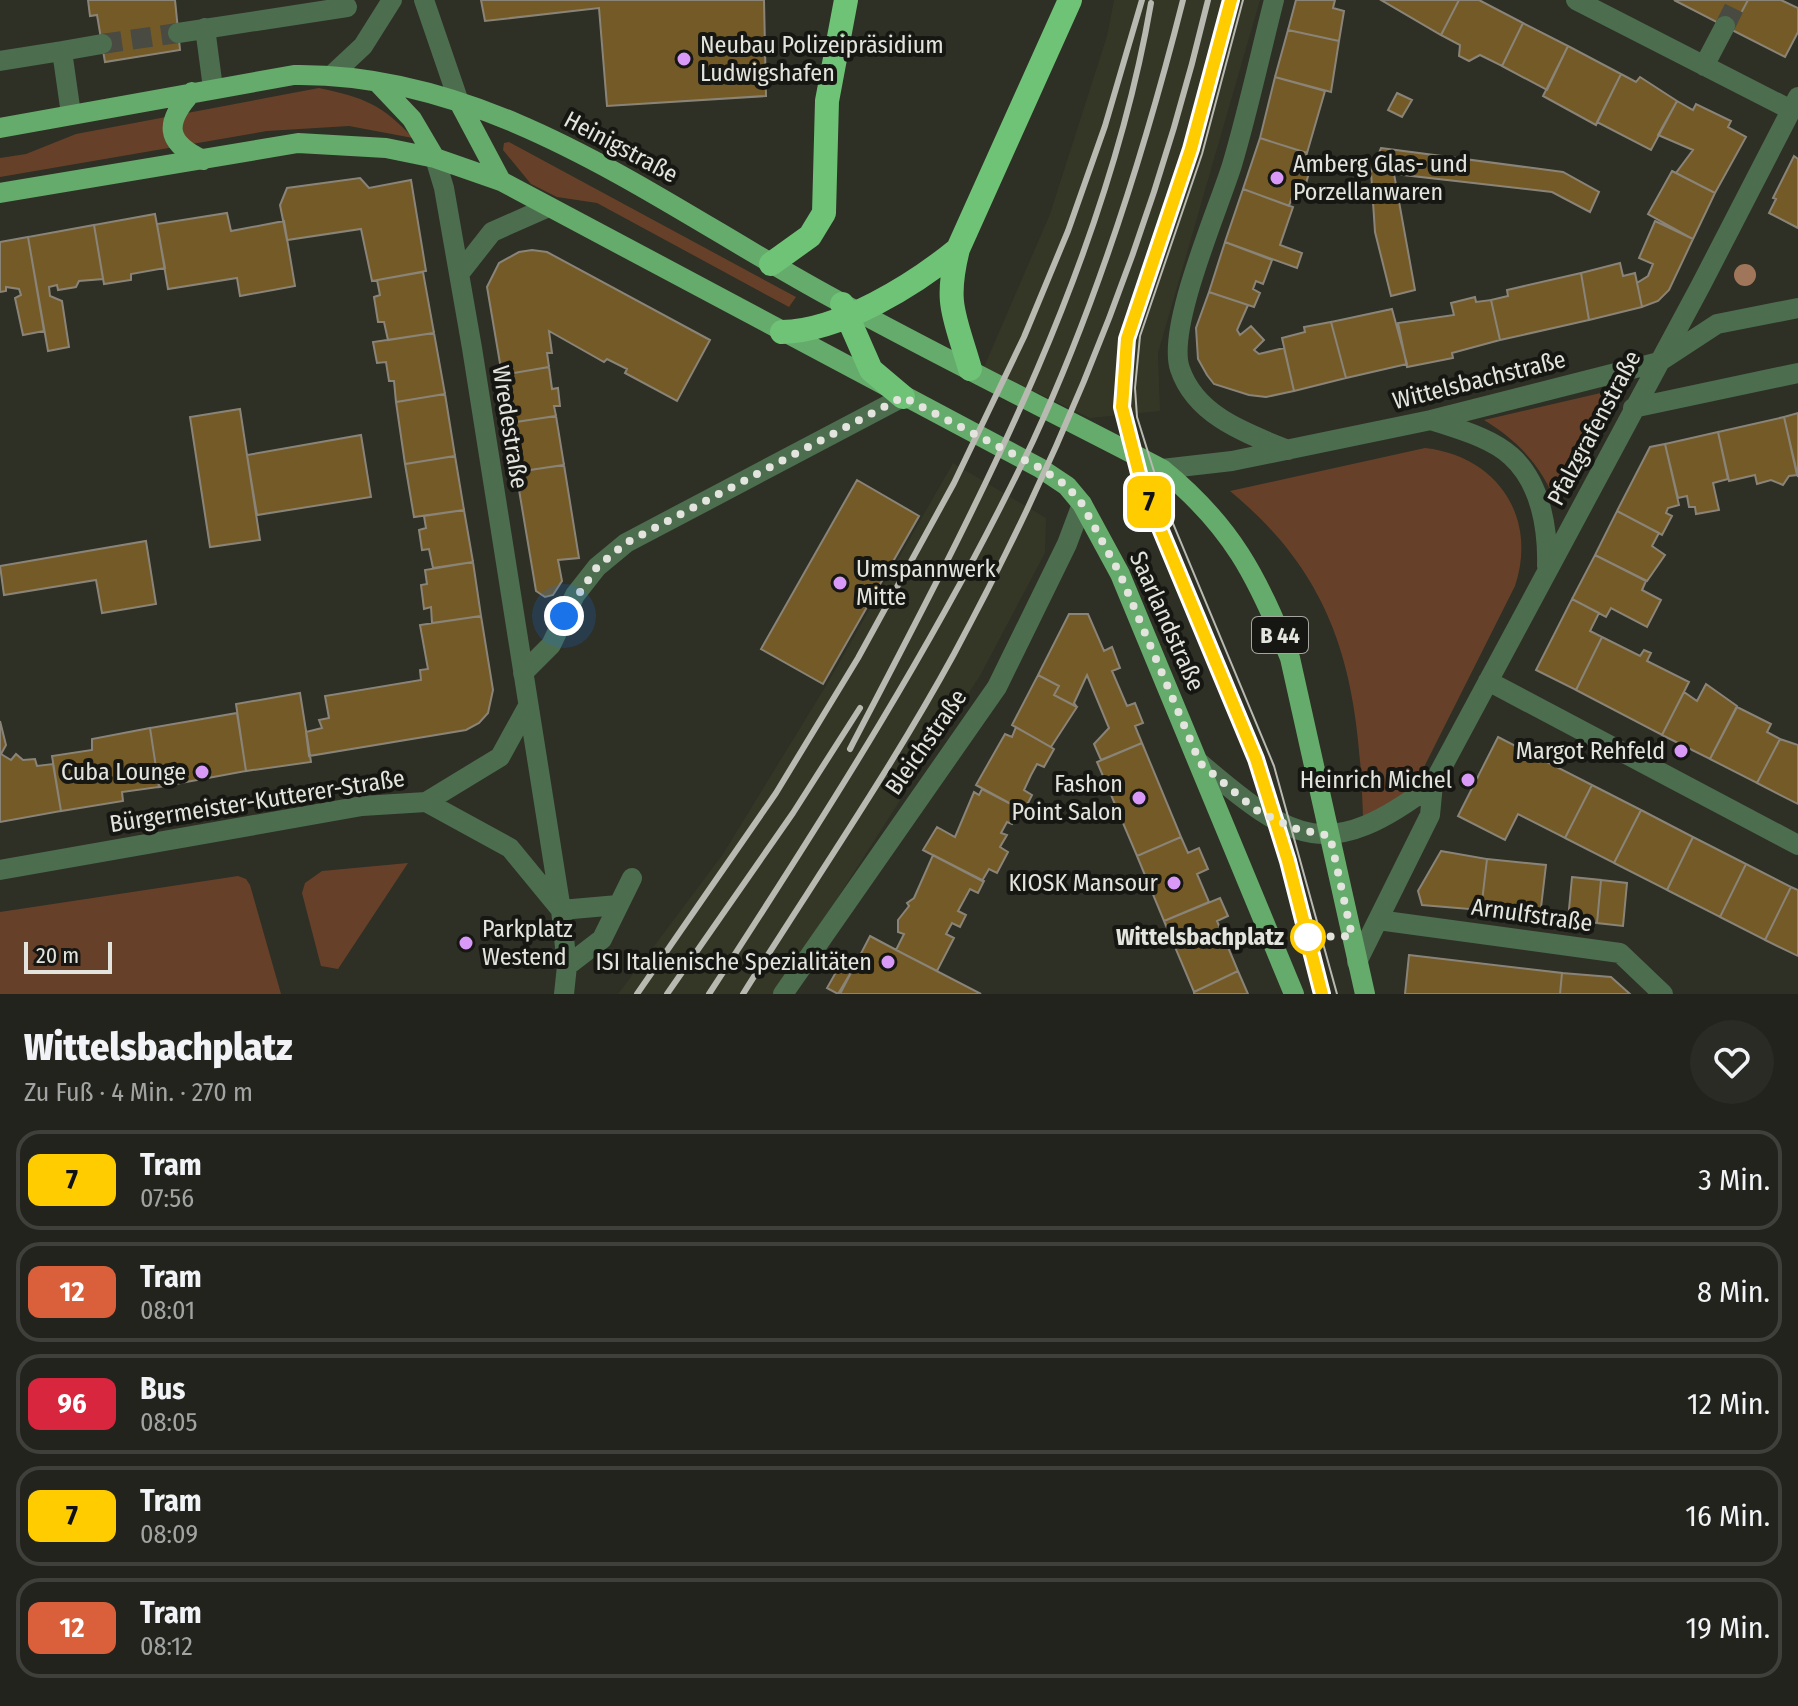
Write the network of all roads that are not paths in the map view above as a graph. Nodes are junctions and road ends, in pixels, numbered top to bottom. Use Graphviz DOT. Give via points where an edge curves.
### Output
graph roads {
  1 [pos="392,0"];
  2 [pos="424,0"];
  3 [pos="846,0"];
  4 [pos="1070,0"];
  5 [pos="1274,0"];
  6 [pos="1576,0"];
  7 [pos="347,7"];
  8 [pos="1725,26"];
  9 [pos="205,28"];
  10 [pos="178,33"];
  11 [pos="102,44"];
  12 [pos="62,51"];
  13 [pos="0,61"];
  14 [pos="1704,66"];
  15 [pos="333,74"];
  16 [pos="377,82"];
  17 [pos="213,88"];
  18 [pos="192,92"];
  19 [pos="459,102"];
  20 [pos="1794,104"];
  21 [pos="71,114"];
  22 [pos="0,128"];
  23 [pos="435,158"];
  24 [pos="203,160"];
  25 [pos="501,181"];
  26 [pos="0,193"];
  27 [pos="546,208"];
  28 [pos="958,249"];
  29 [pos="771,264"];
  30 [pos="459,274"];
  31 [pos="1798,308"];
  32 [pos="848,310"];
  33 [pos="782,332"];
  34 [pos="1659,362"];
  35 [pos="1798,373"];
  36 [pos="980,375"];
  37 [pos="903,397"];
  38 [pos="1633,408"];
  39 [pos="1431,420"];
  40 [pos="1288,450"];
  41 [pos="1162,469"];
  42 [pos="1082,504"];
  43 [pos="1547,570"];
  44 [pos="523,673"];
  45 [pos="1488,681"];
  46 [pos="528,706"];
  47 [pos="1200,763"];
  48 [pos="1433,784"];
  49 [pos="426,802"];
  50 [pos="1330,836"];
  51 [pos="1798,845"];
  52 [pos="0,870"];
  53 [pos="632,878"];
  54 [pos="618,905"];
  55 [pos="561,910"];
  56 [pos="1378,920"];
  57 [pos="1357,962"];
  58 [pos="567,966"];
  59 [pos="564,994"];
  60 [pos="783,994"];
  61 [pos="1294,994"];
  62 [pos="1365,994"];
  63 [pos="1663,994"];
  1 -- 15 [label="street" via="363,46"];
  2 -- 19 [label="street"];
  3 -- 29 [label="highway" via="827,101 824,213 810,236"];
  4 -- 28 [label="highway"];
  5 -- 40 [label="street" via="1233,163 1176,352 1181,372 1214,415"];
  6 -- 14 [label="street"];
  7 -- 9 [label="street"];
  8 -- 14 [label="street"];
  9 -- 10 [label="street"];
  9 -- 17 [label="street"];
  11 -- 12 [label="street"];
  12 -- 13 [label="street"];
  12 -- 21 [label="street"];
  14 -- 20 [label="street"];
  15 -- 16 [label="main road, Heinigstraße"];
  15 -- 17 [label="main road, Heinigstraße"];
  16 -- 19 [label="main road, Heinigstraße"];
  16 -- 23 [label="main road" via="412,119"];
  17 -- 18 [label="main road, Heinigstraße"];
  18 -- 21 [label="main road, Heinigstraße"];
  18 -- 24 [label="main road" via="171,125 174,140"];
  19 -- 25 [label="main road"];
  19 -- 29 [label="main road, Heinigstraße" via="534,130 653,192"];
  20 -- 34 [label="street, Pfalzgrafenstraße"];
  21 -- 22 [label="main road, Heinigstraße"];
  23 -- 24 [label="main road" via="367,145 298,143"];
  23 -- 25 [label="main road"];
  23 -- 30 [label="street, Wredestraße"];
  24 -- 26 [label="main road"];
  25 -- 27 [label="main road"];
  27 -- 30 [label="street" via="492,232"];
  27 -- 33 [label="main road"];
  28 -- 32 [label="highway" via="900,292"];
  28 -- 36 [label="highway" via="950,306"];
  29 -- 32 [label="main road, Heinigstraße"];
  30 -- 44 [label="street, Wredestraße"];
  31 -- 34 [label="street, Wittelsbachstraße" via="1717,324"];
  32 -- 33 [label="highway" via="809,332"];
  32 -- 36 [label="main road, Heinigstraße"];
  32 -- 37 [label="highway" via="871,370"];
  33 -- 37 [label="main road, Saarlandstraße"];
  34 -- 38 [label="street, Pfalzgrafenstraße"];
  34 -- 39 [label="street, Wittelsbachstraße"];
  35 -- 38 [label="street"];
  36 -- 41 [label="main road, B 44"];
  37 -- 42 [label="main road, Saarlandstraße" via="1040,468"];
  37 -- 44 [label="street" via="626,543 597,567 575,595 551,645"];
  38 -- 43 [label="street, Pfalzgrafenstraße"];
  39 -- 40 [label="street, Wittelsbachstraße"];
  39 -- 43 [label="street" via="1477,436 1512,457 1532,487 1548,529"];
  40 -- 41 [label="street, Wittelsbachstraße"];
  41 -- 50 [label="main road, B 44" via="1223,526 1270,610 1305,712"];
  42 -- 47 [label="main road, Saarlandstraße" via="1120,574"];
  42 -- 60 [label="street, Bleichstraße" via="997,687"];
  43 -- 45 [label="street, Pfalzgrafenstraße"];
  44 -- 46 [label="street, Wredestraße"];
  45 -- 48 [label="street, Pfalzgrafenstraße"];
  45 -- 51 [label="street"];
  46 -- 49 [label="street, Bürgermeister-Kutterer-Straße" via="500,757"];
  46 -- 55 [label="street, Wredestraße"];
  47 -- 50 [label="street, Pfalzgrafenstraße" via="1256,810 1293,828"];
  47 -- 61 [label="main road, Saarlandstraße"];
  48 -- 50 [label="street, Pfalzgrafenstraße" via="1390,816"];
  48 -- 56 [label="street, Pfalzgrafenstraße" via="1430,815"];
  49 -- 52 [label="street, Bürgermeister-Kutterer-Straße" via="362,806"];
  49 -- 55 [label="street" via="510,848"];
  50 -- 57 [label="main road, B 44"];
  53 -- 54 [label="street"];
  54 -- 55 [label="street"];
  54 -- 58 [label="street" via="602,939"];
  55 -- 58 [label="street, Wredestraße"];
  56 -- 57 [label="street, Pfalzgrafenstraße"];
  56 -- 63 [label="street, Arnulfstraße" via="1620,953"];
  57 -- 62 [label="main road, B 44"];
  58 -- 59 [label="street, Wredestraße"];
}
